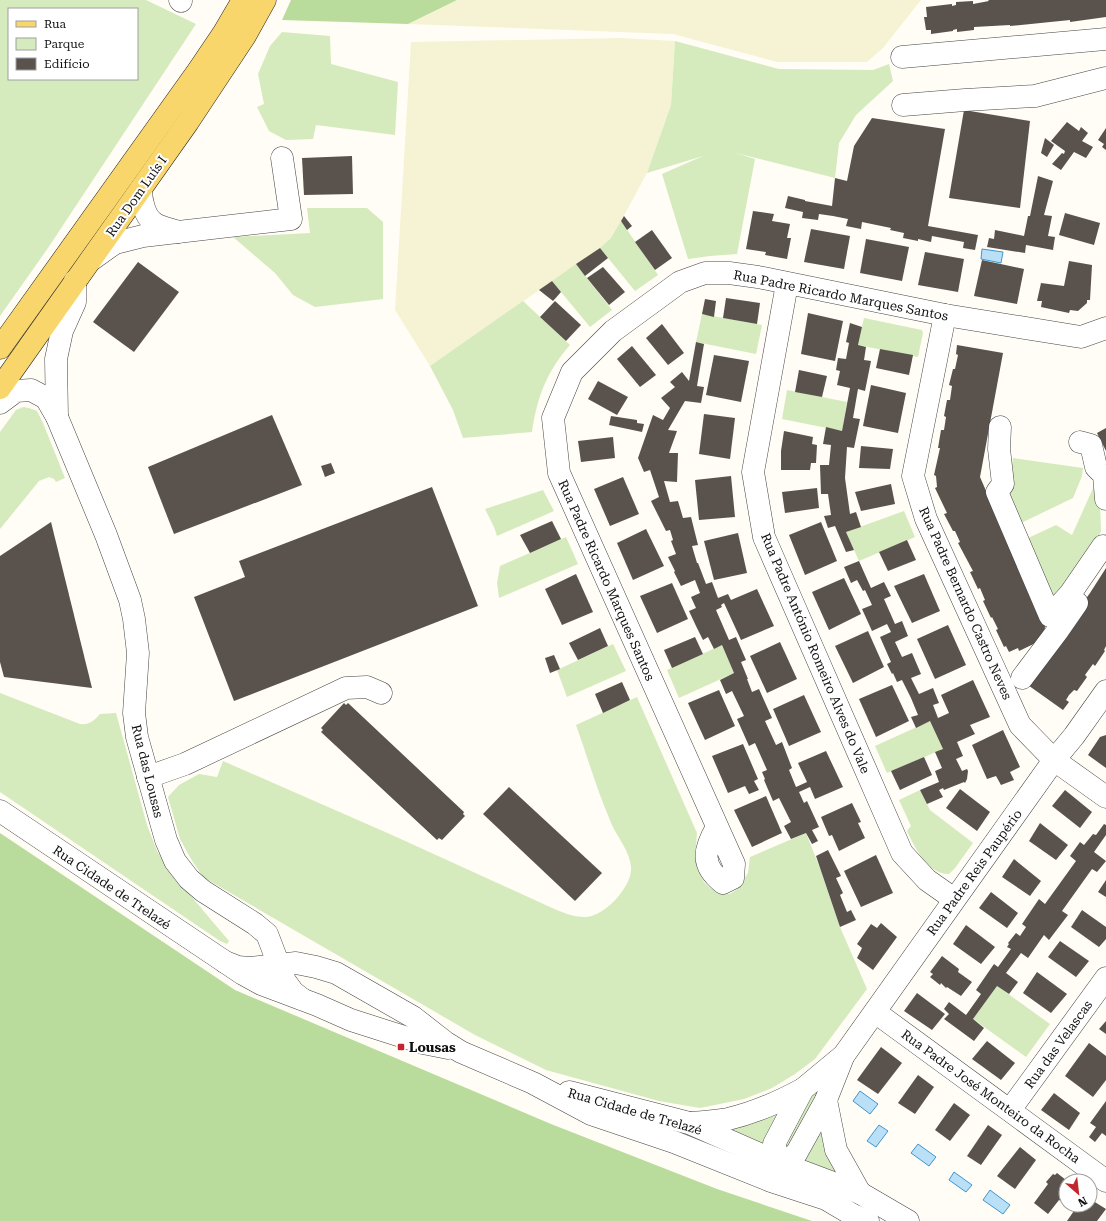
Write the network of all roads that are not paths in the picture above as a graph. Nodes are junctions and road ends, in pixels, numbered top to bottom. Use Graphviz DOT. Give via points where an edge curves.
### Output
graph roads {
  1 [pos="243,0"];
  2 [pos="265,0"];
  3 [pos="1106,39"];
  4 [pos="902,57"];
  5 [pos="1106,78"];
  6 [pos="903,105"];
  7 [pos="282,158"];
  8 [pos="141,188"];
  9 [pos="178,232"];
  10 [pos="90,261"];
  11 [pos="75,281"];
  12 [pos="787,284"];
  13 [pos="945,315"];
  14 [pos="1106,328"];
  15 [pos="0,348"];
  16 [pos="0,388"];
  17 [pos="0,403"];
  18 [pos="57,417"];
  19 [pos="1000,427"];
  20 [pos="1080,442"];
  21 [pos="1106,499"];
  22 [pos="1104,541"];
  23 [pos="1024,668"];
  24 [pos="1106,691"];
  25 [pos="381,693"];
  26 [pos="1054,760"];
  27 [pos="150,783"];
  28 [pos="1106,797"];
  29 [pos="0,811"];
  30 [pos="717,827"];
  31 [pos="954,899"];
  32 [pos="269,959"];
  33 [pos="225,962"];
  34 [pos="1106,978"];
  35 [pos="302,999"];
  36 [pos="386,1001"];
  37 [pos="875,1012"];
  38 [pos="372,1027"];
  39 [pos="461,1052"];
  40 [pos="844,1055"];
  41 [pos="533,1082"];
  42 [pos="803,1089"];
  43 [pos="826,1100"];
  44 [pos="1010,1110"];
  45 [pos="689,1124"];
  46 [pos="775,1172"];
  47 [pos="1106,1181"];
  48 [pos="860,1193"];
  49 [pos="868,1221"];
  50 [pos="908,1221"];
  1 -- 15 [label="main road, Rua Dom Luís I" via="198,72"];
  2 -- 8 [label="main road, Rua Dom Luís I" via="245,36"];
  3 -- 4 [label="street"];
  5 -- 6 [label="street" via="1035,96"];
  7 -- 9 [label="street" via="291,219"];
  8 -- 9 [label="street" via="141,199 153,222"];
  8 -- 10 [label="main road, Rua Dom Luís I"];
  9 -- 10 [label="street" via="143,236 116,243"];
  10 -- 11 [label="main road, Rua Dom Luís I"];
  11 -- 16 [label="main road, Rua Dom Luís I"];
  11 -- 18 [label="street, Rua das Lousas" via="75,302 62,331 56,360"];
  12 -- 13 [label="street, Rua Padre Ricardo Marques Santos"];
  12 -- 30 [label="street, Rua Padre Ricardo Marques Santos" via="729,273 705,273 680,282 613,331 572,372 553,418 559,473"];
  12 -- 31 [label="street, Rua Padre António Romeiro Alves do Vale" via="753,472 764,537 902,853 927,880"];
  13 -- 14 [label="street, Rua Padre Ricardo Marques Santos" via="1081,337"];
  13 -- 26 [label="street, Rua Padre Bernardo Castro Neves" via="913,476 926,519 1020,725"];
  17 -- 18 [label="street, Rua das Lousas" via="16,391 31,390 46,398"];
  18 -- 27 [label="street, Rua das Lousas" via="130,600 138,653 134,713 137,736"];
  19 -- 22 [label="street" via="999,449 1003,484 996,492 1050,616 1070,594"];
  20 -- 21 [label="street" via="1091,445 1096,467 1104,475"];
  22 -- 23 [label="street" via="1105,557 1099,569 1060,629"];
  24 -- 26 [label="street, Rua Padre Reis Paupério"];
  25 -- 27 [label="street" via="367,687 346,688"];
  26 -- 28 [label="street"];
  26 -- 31 [label="street, Rua Padre Reis Paupério"];
  27 -- 32 [label="street, Rua das Lousas" via="166,840 175,860 189,879 203,891 256,924 267,934"];
  29 -- 33 [label="street, Rua Cidade de Trelazé"];
  31 -- 37 [label="street, Rua Padre Reis Paupério"];
  32 -- 33 [label="street, Rua Cidade de Trelazé" via="238,967"];
  32 -- 35 [label="street, Rua Cidade de Trelazé" via="288,986"];
  32 -- 36 [label="street, Rua Cidade de Trelazé" via="336,973"];
  33 -- 35 [label="street, Rua Cidade de Trelazé" via="261,984"];
  34 -- 44 [label="street, Rua das Velascas"];
  35 -- 38 [label="street, Rua Cidade de Trelazé"];
  36 -- 38 [label="street"];
  36 -- 39 [label="street, Rua Cidade de Trelazé"];
  37 -- 40 [label="street, Rua Padre Reis Paupério"];
  37 -- 44 [label="street, Rua Padre José Monteiro da Rocha"];
  38 -- 39 [label="street, Rua Cidade de Trelazé"];
  39 -- 41 [label="street, Rua Cidade de Trelazé"];
  40 -- 42 [label="street, Rua Padre Reis Paupério"];
  40 -- 43 [label="street, Rua Padre Reis Paupério"];
  41 -- 45 [label="street, Rua Cidade de Trelazé"];
  41 -- 46 [label="street, Rua Cidade de Trelazé" via="591,1114"];
  42 -- 45 [label="street, Rua Padre Reis Paupério" via="775,1104 749,1113 728,1119"];
  42 -- 46 [label="street, Rua Padre Reis Paupério" via="774,1144"];
  43 -- 46 [label="street, Rua Padre Reis Paupério" via="796,1154"];
  43 -- 48 [label="street" via="836,1150"];
  44 -- 47 [label="street, Rua Padre José Monteiro da Rocha"];
  45 -- 46 [label="street, Rua Cidade de Trelazé"];
  46 -- 48 [label="street, Rua Cidade de Trelazé"];
  46 -- 49 [label="street, Rua Cidade de Trelazé"];
  48 -- 50 [label="street, Rua Cidade de Trelazé"];
}
